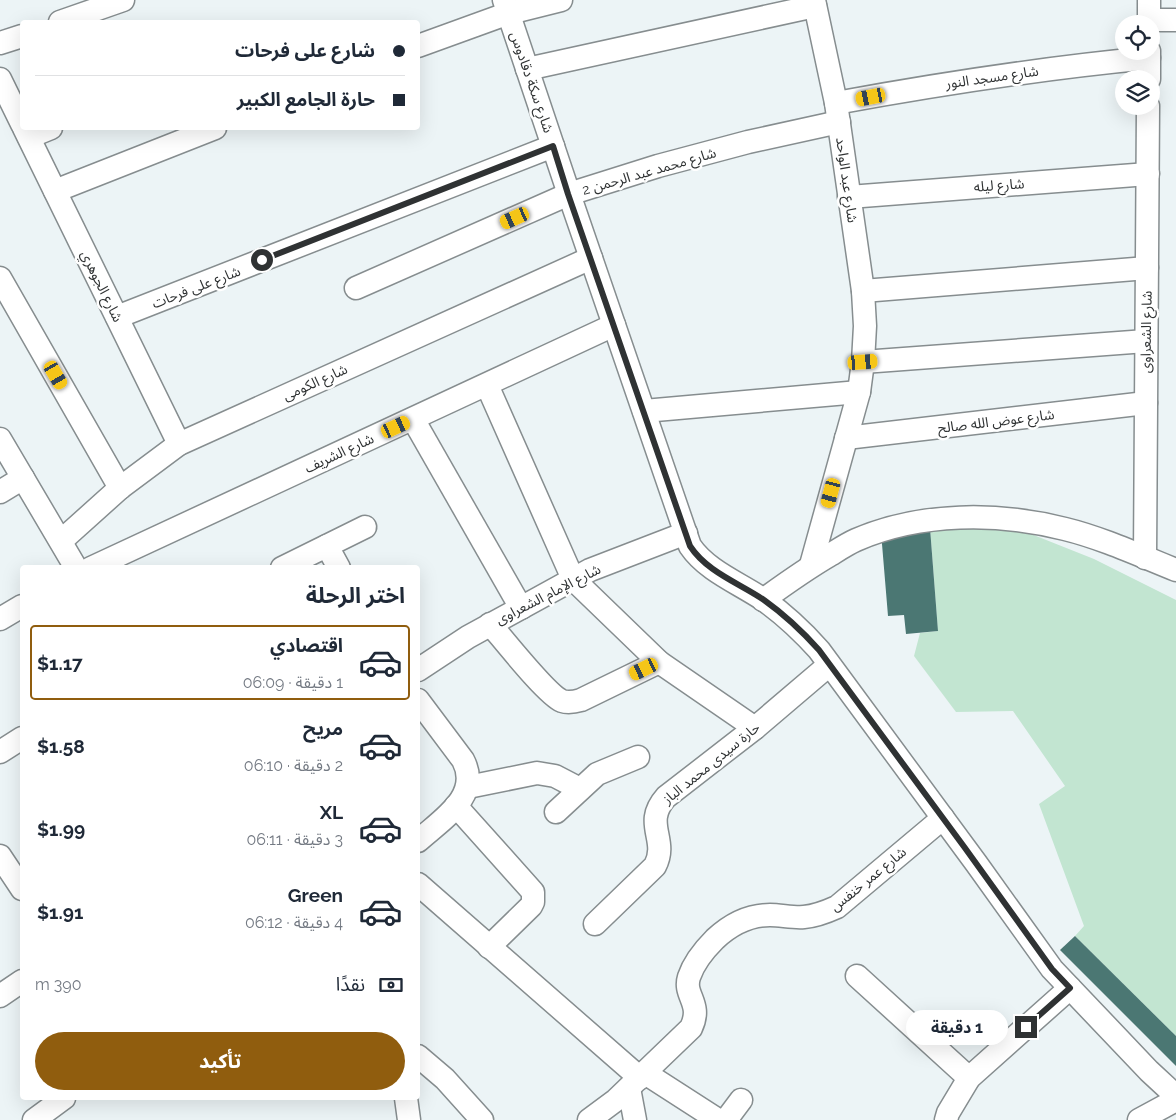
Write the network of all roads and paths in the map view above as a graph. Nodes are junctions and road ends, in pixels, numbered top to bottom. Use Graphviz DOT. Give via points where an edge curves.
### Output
graph roads {
  1 [pos="123,0"];
  2 [pos="561,0"];
  3 [pos="814,3"];
  4 [pos="507,7"];
  5 [pos="1160,17"];
  6 [pos="66,20"];
  7 [pos="1176,20"];
  8 [pos="20,37"];
  9 [pos="0,43"];
  10 [pos="420,45"];
  11 [pos="1149,63"];
  12 [pos="527,69"];
  13 [pos="0,79"];
  14 [pos="838,113"];
  15 [pos="1148,115"];
  16 [pos="20,119"];
  17 [pos="25,130"];
  18 [pos="210,130"];
  19 [pos="553,146"];
  20 [pos="1148,174"];
  21 [pos="55,191"];
  22 [pos="568,194"];
  23 [pos="849,197"];
  24 [pos="591,258"];
  25 [pos="1147,268"];
  26 [pos="0,278"];
  27 [pos="356,288"];
  28 [pos="863,291"];
  29 [pos="117,318"];
  30 [pos="614,326"];
  31 [pos="1146,340"];
  32 [pos="863,362"];
  33 [pos="487,385"];
  34 [pos="859,392"];
  35 [pos="1146,403"];
  36 [pos="644,411"];
  37 [pos="413,419"];
  38 [pos="846,438"];
  39 [pos="0,440"];
  40 [pos="179,444"];
  41 [pos="23,478"];
  42 [pos="120,488"];
  43 [pos="0,492"];
  44 [pos="365,527"];
  45 [pos="686,533"];
  46 [pos="61,541"];
  47 [pos="327,546"];
  48 [pos="1145,558"];
  49 [pos="74,565"];
  50 [pos="97,565"];
  51 [pos="288,565"];
  52 [pos="337,565"];
  53 [pos="811,565"];
  54 [pos="1176,570"];
  55 [pos="573,579"];
  56 [pos="763,600"];
  57 [pos="20,607"];
  58 [pos="521,608"];
  59 [pos="0,619"];
  60 [pos="490,624"];
  61 [pos="659,662"];
  62 [pos="830,665"];
  63 [pos="420,669"];
  64 [pos="420,703"];
  65 [pos="755,728"];
  66 [pos="20,739"];
  67 [pos="0,752"];
  68 [pos="638,757"];
  69 [pos="468,787"];
  70 [pos="580,789"];
  71 [pos="456,806"];
  72 [pos="556,812"];
  73 [pos="943,818"];
  74 [pos="420,839"];
  75 [pos="7,861"];
  76 [pos="20,885"];
  77 [pos="420,886"];
  78 [pos="595,924"];
  79 [pos="489,947"];
  80 [pos="857,976"];
  81 [pos="20,982"];
  82 [pos="1070,988"];
  83 [pos="0,996"];
  84 [pos="420,1058"];
  85 [pos="969,1078"];
  86 [pos="638,1080"];
  87 [pos="1176,1098"];
  88 [pos="61,1100"];
  89 [pos="406,1100"];
  90 [pos="741,1100"];
  91 [pos="34,1120"];
  92 [pos="409,1120"];
  93 [pos="482,1120"];
  94 [pos="589,1120"];
  95 [pos="635,1120"];
  96 [pos="718,1120"];
  97 [pos="726,1120"];
  98 [pos="946,1120"];
  99 [pos="1139,1120"];
  1 -- 6 [label="street"];
  2 -- 4 [label="street"];
  3 -- 12 [label="street"];
  3 -- 14 [label="street, شارع عبد الواحد"];
  4 -- 10 [label="street"];
  4 -- 12 [label="street, شارع سكة دقادوس"];
  5 -- 7 [label="street"];
  8 -- 9 [label="street"];
  11 -- 14 [label="street, شارع مسجد النور" via="1085,64 959,81"];
  12 -- 19 [label="street, شارع سكة دقادوس"];
  13 -- 16 [label="street, شارع الجوهري"];
  14 -- 22 [label="street, شارع محمد عبد الرحمن 2"];
  14 -- 23 [label="street, شارع عبد الواحد"];
  15 -- 20 [label="street, شارع الشعراوى"];
  17 -- 21 [label="street, شارع الجوهري"];
  18 -- 21 [label="street"];
  19 -- 22 [label="street, شارع سكة دقادوس"];
  19 -- 29 [label="street, شارع على فرحات"];
  20 -- 23 [label="street, شارع ليله"];
  20 -- 25 [label="street, شارع الشعراوى"];
  21 -- 29 [label="street, شارع الجوهري"];
  22 -- 24 [label="street, شارع سكة دقادوس"];
  22 -- 27 [label="street, شارع محمد عبد الرحمن 2"];
  23 -- 28 [label="street, شارع عبد الواحد"];
  24 -- 30 [label="street, شارع سكة دقادوس"];
  24 -- 40 [label="street, شارع الكومى"];
  25 -- 28 [label="street"];
  25 -- 31 [label="street, شارع الشعراوى"];
  26 -- 42 [label="street"];
  28 -- 32 [label="street, شارع عبد الواحد"];
  29 -- 40 [label="street, شارع الجوهري"];
  30 -- 33 [label="street, شارع الشريف"];
  30 -- 36 [label="street, شارع سكة دقادوس"];
  31 -- 32 [label="street"];
  31 -- 35 [label="street, شارع الشعراوى"];
  32 -- 34 [label="street, شارع عبد الواحد"];
  33 -- 37 [label="street, شارع الشريف"];
  33 -- 55 [label="street"];
  34 -- 36 [label="street"];
  34 -- 38 [label="street, شارع عبد الواحد"];
  35 -- 38 [label="street, شارع عوض الله صالح"];
  35 -- 48 [label="street, شارع الشعراوى"];
  36 -- 45 [label="street, شارع سكة دقادوس"];
  37 -- 50 [label="street, شارع الشريف"];
  37 -- 58 [label="street"];
  38 -- 53 [label="street, شارع عبد الواحد"];
  39 -- 41 [label="street"];
  40 -- 42 [label="street, شارع الكومى"];
  41 -- 43 [label="street"];
  41 -- 46 [label="street"];
  42 -- 46 [label="street, شارع الكومى"];
  44 -- 47 [label="street"];
  45 -- 55 [label="street, شارع الإمام الشعراوى"];
  45 -- 56 [label="street, شارع سكة دقادوس" via="690,546 707,566"];
  46 -- 49 [label="street"];
  47 -- 51 [label="street"];
  47 -- 52 [label="street"];
  48 -- 53 [label="street" via="1067,529 988,516 929,520 879,530"];
  48 -- 54 [label="street"];
  53 -- 56 [label="street"];
  55 -- 58 [label="street, شارع الإمام الشعراوى"];
  55 -- 61 [label="street"];
  56 -- 62 [label="street, شارع سكة دقادوس" via="802,631"];
  57 -- 59 [label="street"];
  58 -- 60 [label="street, شارع الإمام الشعراوى"];
  60 -- 61 [label="street" via="549,692 563,702 581,700"];
  60 -- 63 [label="street, شارع الإمام الشعراوى"];
  61 -- 65 [label="street"];
  62 -- 65 [label="street, حارة سيدى محمد الباز"];
  62 -- 73 [label="street, شارع سكة دقادوس"];
  64 -- 69 [label="street" via="463,760 468,769"];
  65 -- 78 [label="street, حارة سيدى محمد الباز" via="660,803 655,817 660,850 655,866"];
  66 -- 67 [label="street"];
  68 -- 70 [label="street" via="597,774"];
  69 -- 70 [label="street" via="537,773 556,776"];
  69 -- 71 [label="street"];
  70 -- 72 [label="street"];
  71 -- 74 [label="street"];
  71 -- 79 [label="street" via="533,892 531,906"];
  73 -- 82 [label="street, شارع سكة دقادوس" via="1052,969"];
  73 -- 86 [label="street, شارع عمر خنفس" via="837,907 820,915 802,918 753,917 723,932 698,959 689,976 689,991 696,1008 691,1028"];
  75 -- 76 [label="street"];
  77 -- 79 [label="street"];
  79 -- 86 [label="street"];
  80 -- 85 [label="street"];
  81 -- 83 [label="street"];
  82 -- 85 [label="street"];
  82 -- 87 [label="street, شارع سكة دقادوس"];
  84 -- 93 [label="street" via="445,1079"];
  85 -- 98 [label="street"];
  86 -- 94 [label="street, شارع عمر خنفس"];
  86 -- 95 [label="street"];
  86 -- 96 [label="street"];
  87 -- 99 [label="street"];
  88 -- 91 [label="street"];
  89 -- 92 [label="street"];
  90 -- 97 [label="street"];
}
